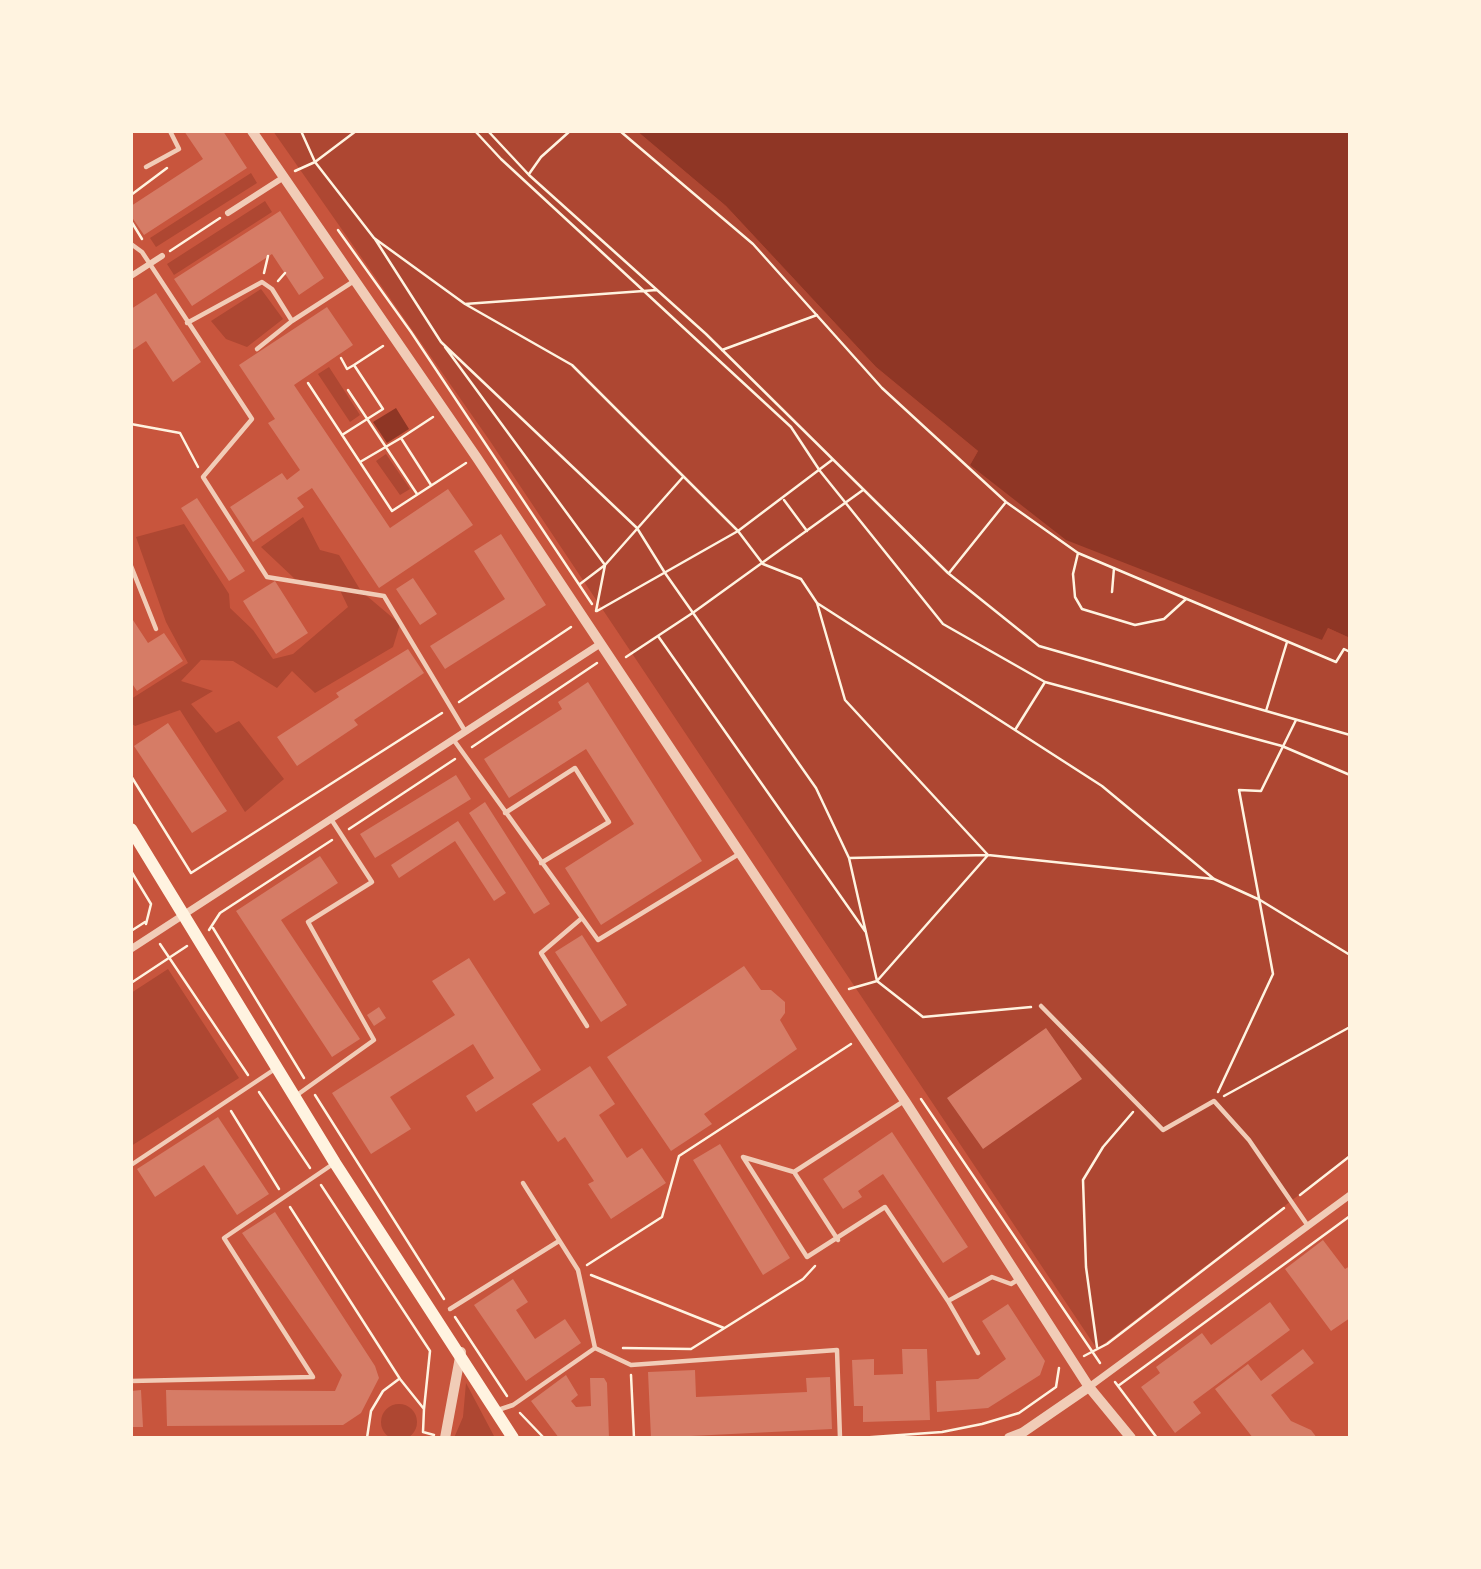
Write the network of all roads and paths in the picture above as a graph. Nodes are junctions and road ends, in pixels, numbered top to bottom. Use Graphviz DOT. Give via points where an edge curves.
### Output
graph roads {
  1 [pos="170,131"];
  2 [pos="252,131"];
  3 [pos="301,131"];
  4 [pos="356,131"];
  5 [pos="475,131"];
  6 [pos="488,131"];
  7 [pos="570,131"];
  8 [pos="620,131"];
  9 [pos="315,162"];
  10 [pos="146,167"];
  11 [pos="529,175"];
  12 [pos="284,177"];
  13 [pos="144,187"];
  14 [pos="131,195"];
  15 [pos="228,213"];
  16 [pos="131,221"];
  17 [pos="374,237"];
  18 [pos="143,240"];
  19 [pos="131,244"];
  20 [pos="162,256"];
  21 [pos="268,256"];
  22 [pos="150,264"];
  23 [pos="131,276"];
  24 [pos="355,280"];
  25 [pos="262,282"];
  26 [pos="642,290"];
  27 [pos="657,290"];
  28 [pos="465,304"];
  29 [pos="817,315"];
  30 [pos="292,321"];
  31 [pos="187,323"];
  32 [pos="395,339"];
  33 [pos="441,342"];
  34 [pos="257,349"];
  35 [pos="722,350"];
  36 [pos="341,358"];
  37 [pos="354,365"];
  38 [pos="308,383"];
  39 [pos="348,390"];
  40 [pos="433,417"];
  41 [pos="368,419"];
  42 [pos="131,424"];
  43 [pos="342,435"];
  44 [pos="401,438"];
  45 [pos="386,447"];
  46 [pos="477,458"];
  47 [pos="832,460"];
  48 [pos="360,463"];
  49 [pos="820,471"];
  50 [pos="203,477"];
  51 [pos="683,477"];
  52 [pos="431,485"];
  53 [pos="863,489"];
  54 [pos="418,494"];
  55 [pos="783,499"];
  56 [pos="1006,502"];
  57 [pos="845,503"];
  58 [pos="637,528"];
  59 [pos="738,531"];
  60 [pos="807,531"];
  61 [pos="1078,552"];
  62 [pos="763,564"];
  63 [pos="605,565"];
  64 [pos="131,566"];
  65 [pos="1114,568"];
  66 [pos="665,573"];
  67 [pos="948,573"];
  68 [pos="580,584"];
  69 [pos="1112,592"];
  70 [pos="1186,599"];
  71 [pos="817,603"];
  72 [pos="694,612"];
  73 [pos="156,629"];
  74 [pos="658,636"];
  75 [pos="1287,642"];
  76 [pos="600,644"];
  77 [pos="1350,652"];
  78 [pos="626,657"];
  79 [pos="597,663"];
  80 [pos="1045,682"];
  81 [pos="1266,711"];
  82 [pos="1296,720"];
  83 [pos="1015,730"];
  84 [pos="465,732"];
  85 [pos="1350,735"];
  86 [pos="453,739"];
  87 [pos="1282,746"];
  88 [pos="463,753"];
  89 [pos="1350,775"];
  90 [pos="505,813"];
  91 [pos="331,819"];
  92 [pos="131,830"];
  93 [pos="340,835"];
  94 [pos="740,853"];
  95 [pos="988,855"];
  96 [pos="849,858"];
  97 [pos="541,863"];
  98 [pos="131,871"];
  99 [pos="1214,879"];
  100 [pos="1260,900"];
  101 [pos="183,916"];
  102 [pos="582,918"];
  103 [pos="145,922"];
  104 [pos="131,931"];
  105 [pos="866,933"];
  106 [pos="153,934"];
  107 [pos="131,949"];
  108 [pos="1350,955"];
  109 [pos="170,957"];
  110 [pos="877,982"];
  111 [pos="131,983"];
  112 [pos="849,989"];
  113 [pos="1041,1006"];
  114 [pos="587,1026"];
  115 [pos="1350,1027"];
  116 [pos="859,1054"];
  117 [pos="276,1069"];
  118 [pos="254,1084"];
  119 [pos="310,1087"];
  120 [pos="294,1097"];
  121 [pos="905,1101"];
  122 [pos="1214,1101"];
  123 [pos="226,1104"];
  124 [pos="1133,1112"];
  125 [pos="1350,1156"];
  126 [pos="335,1163"];
  127 [pos="131,1165"];
  128 [pos="793,1172"];
  129 [pos="315,1176"];
  130 [pos="523,1182"];
  131 [pos="1350,1195"];
  132 [pos="284,1198"];
  133 [pos="1289,1204"];
  134 [pos="1350,1216"];
  135 [pos="1308,1226"];
  136 [pos="838,1240"];
  137 [pos="559,1241"];
  138 [pos="821,1259"];
  139 [pos="578,1270"];
  140 [pos="1021,1278"];
  141 [pos="948,1301"];
  142 [pos="450,1308"];
  143 [pos="724,1328"];
  144 [pos="595,1348"];
  145 [pos="623,1348"];
  146 [pos="461,1352"];
  147 [pos="978,1353"];
  148 [pos="1055,1360"];
  149 [pos="631,1365"];
  150 [pos="400,1379"];
  151 [pos="131,1381"];
  152 [pos="1118,1386"];
  153 [pos="1089,1387"];
  154 [pos="513,1405"];
  155 [pos="424,1409"];
  156 [pos="498,1410"];
  157 [pos="423,1432"];
  158 [pos="367,1438"];
  159 [pos="419,1438"];
  160 [pos="444,1438"];
  161 [pos="513,1438"];
  162 [pos="544,1438"];
  163 [pos="634,1438"];
  164 [pos="840,1438"];
  165 [pos="859,1438"];
  166 [pos="1009,1438"];
  167 [pos="1131,1438"];
  1 -- 10 [label="lane" via="179,149"];
  2 -- 12 [label="street"];
  3 -- 9 [label="path"];
  4 -- 9 [label="path"];
  5 -- 26 [label="path"];
  6 -- 11 [label="path"];
  7 -- 11 [label="path"];
  8 -- 29 [label="path" via="752,244"];
  9 -- 12 [label="path"];
  9 -- 17 [label="path"];
  11 -- 27 [label="path"];
  12 -- 15 [label="street"];
  12 -- 24 [label="street"];
  13 -- 14 [label="path"];
  15 -- 20 [label="path"];
  16 -- 18 [label="path"];
  17 -- 28 [label="path"];
  17 -- 33 [label="path"];
  19 -- 22 [label="lane"];
  20 -- 22 [label="street"];
  21 -- 25 [label="path"];
  22 -- 23 [label="street"];
  22 -- 31 [label="lane"];
  24 -- 30 [label="lane"];
  24 -- 32 [label="street"];
  25 -- 30 [label="lane" via="272,289"];
  25 -- 31 [label="lane"];
  26 -- 27 [label="path"];
  26 -- 28 [label="path"];
  26 -- 49 [label="path" via="791,426"];
  27 -- 35 [label="path"];
  28 -- 51 [label="path" via="572,365"];
  29 -- 35 [label="path"];
  29 -- 56 [label="path" via="882,388"];
  30 -- 34 [label="lane"];
  31 -- 50 [label="lane" via="252,419"];
  32 -- 37 [label="path"];
  32 -- 46 [label="street"];
  33 -- 58 [label="path"];
  33 -- 63 [label="path"];
  35 -- 47 [label="path"];
  36 -- 37 [label="path" via="348,369"];
  37 -- 41 [label="path" via="383,409"];
  38 -- 43 [label="path"];
  39 -- 41 [label="path"];
  40 -- 44 [label="path"];
  41 -- 43 [label="path"];
  41 -- 45 [label="path"];
  42 -- 50 [label="path" via="180,433"];
  43 -- 48 [label="path"];
  44 -- 45 [label="path"];
  44 -- 52 [label="path"];
  45 -- 48 [label="path"];
  45 -- 54 [label="path"];
  46 -- 52 [label="path"];
  46 -- 76 [label="street"];
  47 -- 49 [label="path"];
  47 -- 53 [label="path"];
  48 -- 54 [label="path" via="391,511"];
  49 -- 55 [label="path"];
  49 -- 57 [label="path"];
  50 -- 84 [label="lane" via="267,577 384,596"];
  51 -- 58 [label="path"];
  51 -- 59 [label="path"];
  52 -- 54 [label="path"];
  53 -- 57 [label="path"];
  53 -- 67 [label="path"];
  55 -- 59 [label="path"];
  55 -- 60 [label="path"];
  56 -- 61 [label="path"];
  56 -- 67 [label="path"];
  57 -- 60 [label="path"];
  57 -- 80 [label="path" via="943,624"];
  58 -- 63 [label="path"];
  58 -- 66 [label="path"];
  59 -- 62 [label="path"];
  59 -- 66 [label="path"];
  60 -- 62 [label="path"];
  61 -- 65 [label="path"];
  61 -- 70 [label="path" via="1073,575 1075,597 1082,609 1135,625 1164,619"];
  62 -- 71 [label="path" via="801,579"];
  62 -- 72 [label="path"];
  63 -- 66 [label="path" via="596,611"];
  63 -- 68 [label="path"];
  64 -- 73 [label="lane"];
  65 -- 69 [label="path"];
  65 -- 70 [label="path"];
  66 -- 72 [label="path"];
  67 -- 81 [label="path" via="1039,646"];
  70 -- 75 [label="path"];
  71 -- 83 [label="path"];
  71 -- 95 [label="path" via="845,700"];
  72 -- 74 [label="path"];
  72 -- 96 [label="path" via="816,788"];
  74 -- 78 [label="path"];
  74 -- 105 [label="path"];
  75 -- 77 [label="path" via="1336,662 1344,649"];
  75 -- 81 [label="path"];
  76 -- 84 [label="street"];
  76 -- 94 [label="street"];
  79 -- 88 [label="path"];
  80 -- 83 [label="path"];
  80 -- 87 [label="path"];
  81 -- 82 [label="path"];
  82 -- 85 [label="path"];
  82 -- 87 [label="path"];
  83 -- 99 [label="path" via="1102,786"];
  84 -- 86 [label="street"];
  86 -- 88 [label="lane"];
  86 -- 91 [label="street"];
  87 -- 89 [label="path"];
  87 -- 100 [label="path" via="1261,791 1239,790"];
  88 -- 90 [label="lane"];
  88 -- 93 [label="path"];
  90 -- 97 [label="lane"];
  90 -- 97 [label="lane" via="575,768 609,821"];
  91 -- 93 [label="lane"];
  91 -- 101 [label="street"];
  92 -- 101 [label="main road"];
  93 -- 119 [label="path" via="220,913 213,928"];
  93 -- 119 [label="lane" via="372,882 308,922 374,1040"];
  94 -- 102 [label="lane" via="598,940"];
  94 -- 121 [label="street"];
  95 -- 96 [label="path"];
  95 -- 99 [label="path"];
  95 -- 110 [label="path"];
  96 -- 105 [label="path"];
  97 -- 102 [label="lane"];
  98 -- 103 [label="path" via="151,904"];
  99 -- 100 [label="path"];
  100 -- 108 [label="path"];
  100 -- 122 [label="path" via="1273,974"];
  101 -- 106 [label="street"];
  101 -- 117 [label="main road"];
  102 -- 114 [label="lane" via="541,953"];
  103 -- 104 [label="path"];
  103 -- 106 [label="path"];
  105 -- 110 [label="path"];
  106 -- 107 [label="street"];
  106 -- 109 [label="path"];
  109 -- 111 [label="path"];
  109 -- 118 [label="path"];
  110 -- 112 [label="path"];
  110 -- 113 [label="path" via="923,1017"];
  113 -- 122 [label="lane" via="1163,1130"];
  115 -- 122 [label="path"];
  116 -- 139 [label="path" via="852,1043 679,1156 662,1217"];
  117 -- 118 [label="lane"];
  117 -- 120 [label="main road"];
  118 -- 123 [label="lane"];
  118 -- 129 [label="path"];
  119 -- 120 [label="lane"];
  119 -- 142 [label="path"];
  120 -- 126 [label="main road"];
  121 -- 128 [label="lane"];
  121 -- 140 [label="street"];
  122 -- 133 [label="lane" via="1249,1140"];
  123 -- 127 [label="lane"];
  123 -- 132 [label="path"];
  124 -- 133 [label="path" via="1083,1180 1086,1267 1097,1349"];
  125 -- 133 [label="path"];
  126 -- 129 [label="lane"];
  126 -- 146 [label="main road"];
  128 -- 136 [label="lane"];
  128 -- 136 [label="lane" via="743,1157 807,1257"];
  129 -- 132 [label="lane"];
  129 -- 155 [label="path" via="430,1351"];
  130 -- 137 [label="lane"];
  131 -- 135 [label="street"];
  132 -- 150 [label="path"];
  132 -- 151 [label="lane" via="224,1238 313,1377"];
  133 -- 135 [label="lane"];
  134 -- 152 [label="path"];
  135 -- 153 [label="street"];
  136 -- 141 [label="lane" via="885,1208"];
  137 -- 139 [label="lane"];
  137 -- 142 [label="lane"];
  138 -- 143 [label="path" via="803,1279"];
  139 -- 143 [label="path"];
  139 -- 144 [label="lane"];
  140 -- 141 [label="lane" via="1011,1284 992,1277"];
  140 -- 153 [label="street"];
  141 -- 147 [label="lane"];
  142 -- 154 [label="path"];
  143 -- 145 [label="path" via="691,1349"];
  144 -- 149 [label="lane"];
  144 -- 154 [label="lane"];
  146 -- 156 [label="main road"];
  146 -- 160 [label="street"];
  148 -- 165 [label="path" via="1061,1371 1056,1387 1019,1413 942,1432"];
  149 -- 163 [label="path"];
  149 -- 164 [label="lane" via="837,1350"];
  150 -- 155 [label="path"];
  150 -- 158 [label="path" via="383,1391 372,1411"];
  153 -- 166 [label="street"];
  153 -- 167 [label="street"];
  154 -- 156 [label="lane"];
  154 -- 162 [label="path"];
  155 -- 157 [label="path"];
  156 -- 161 [label="main road"];
  157 -- 159 [label="path"];
  157 -- 160 [label="path"];
}
